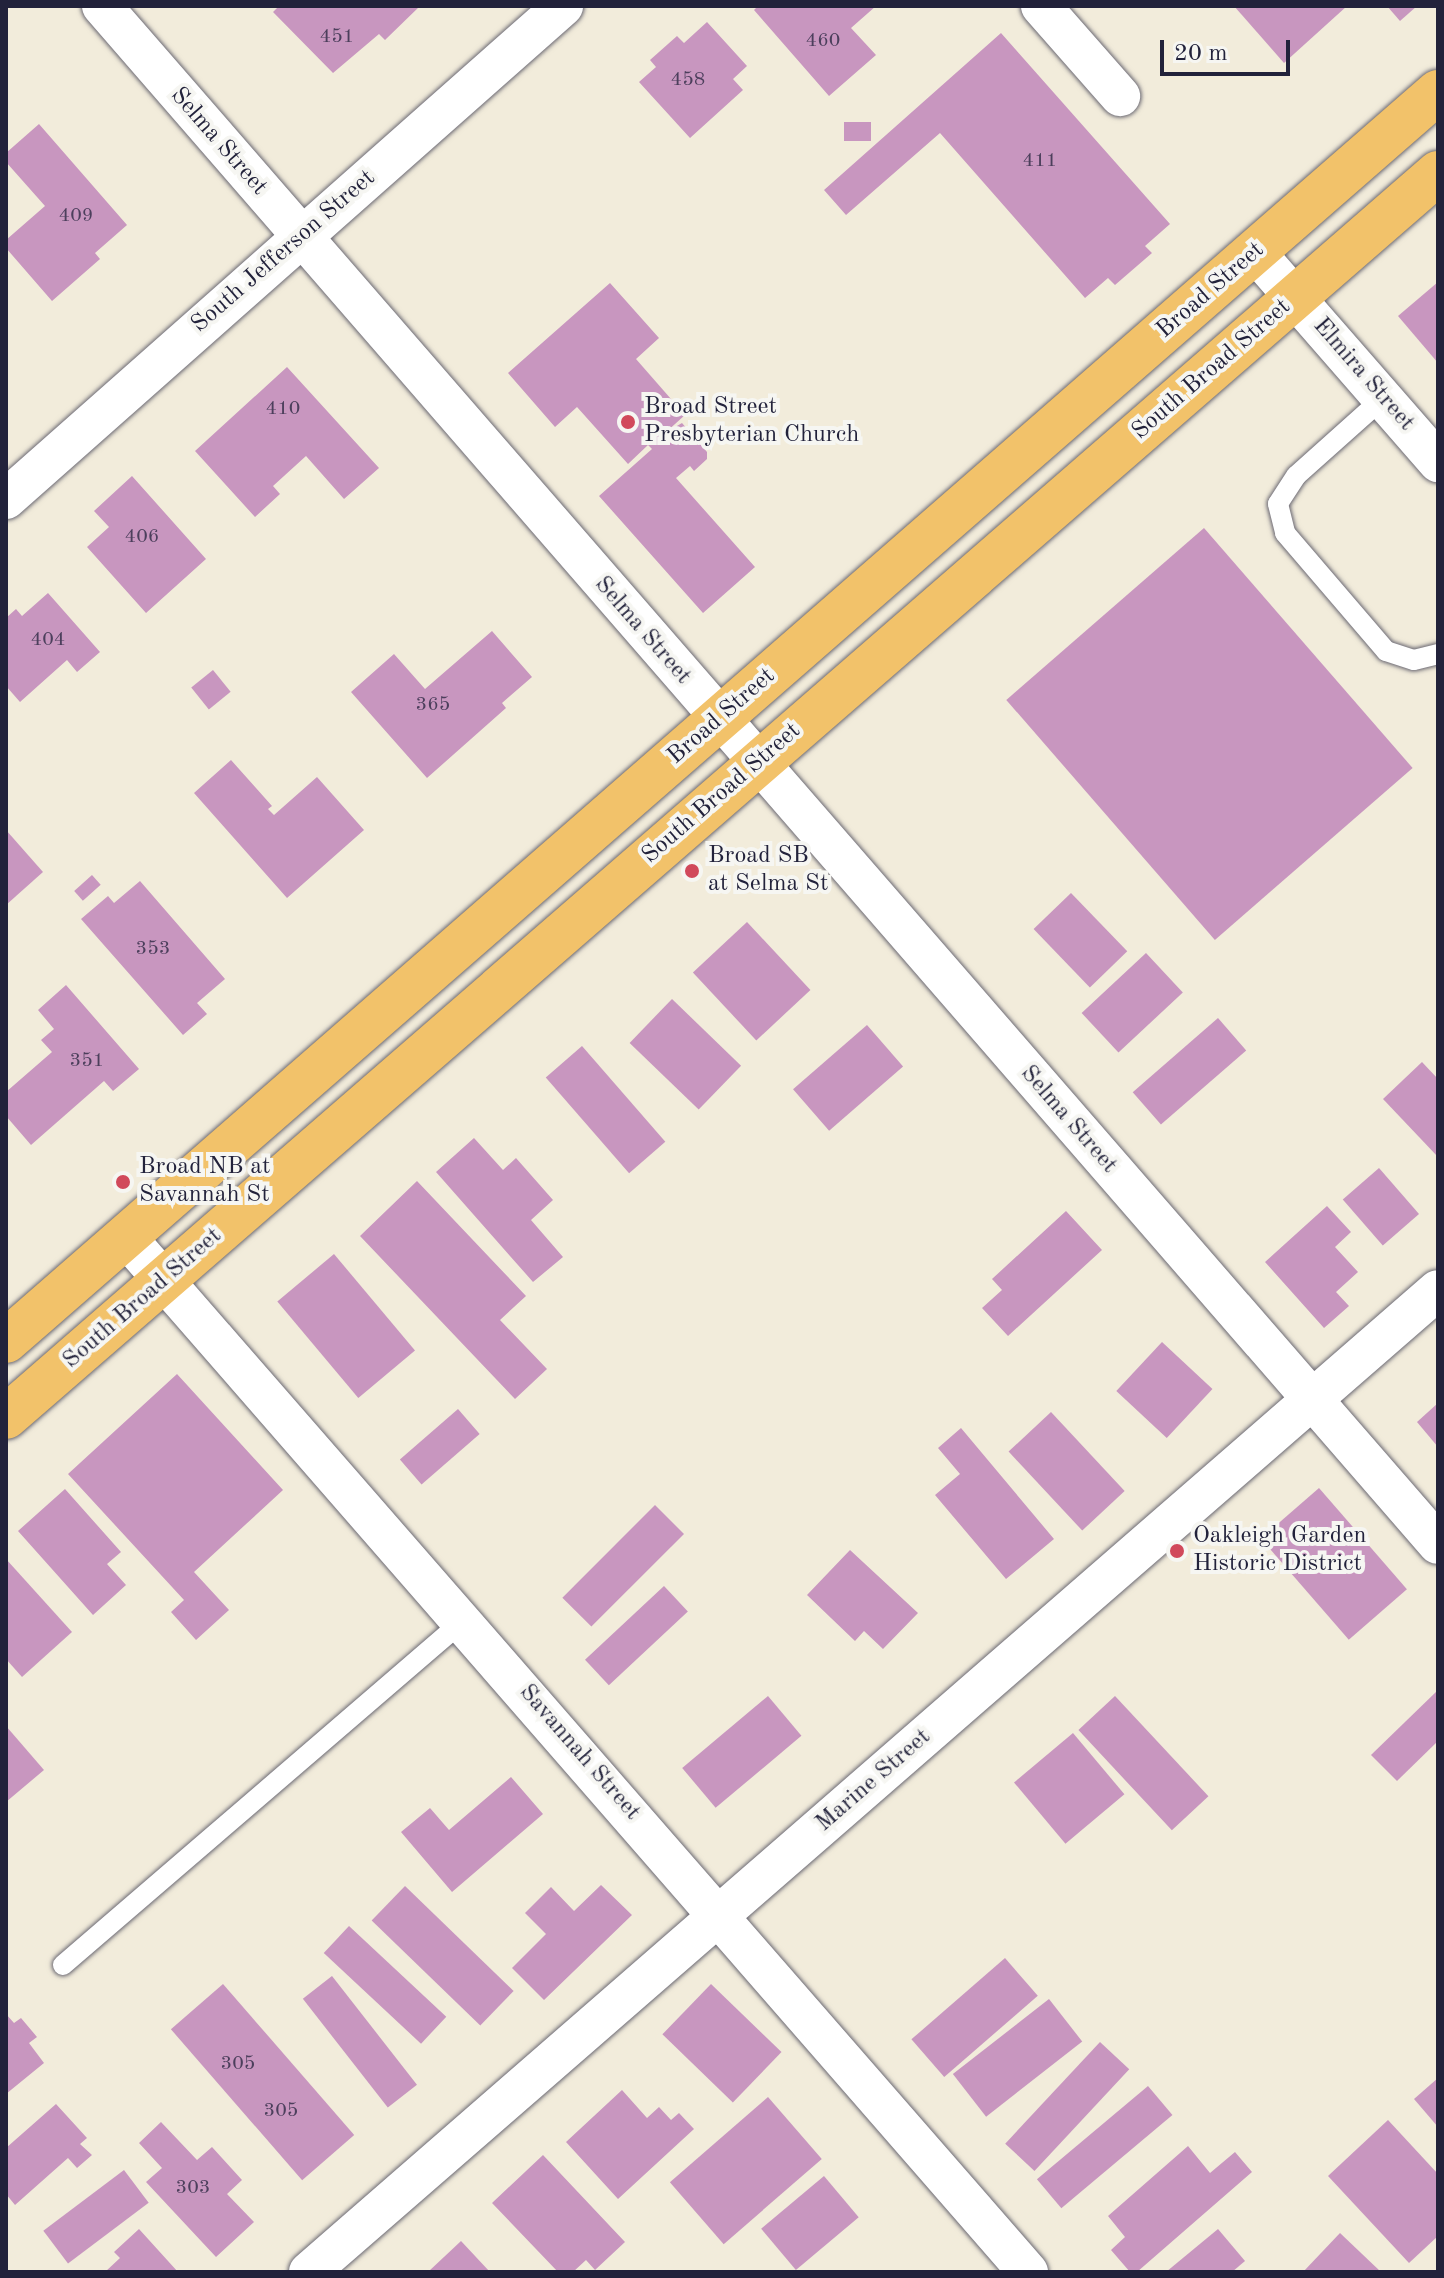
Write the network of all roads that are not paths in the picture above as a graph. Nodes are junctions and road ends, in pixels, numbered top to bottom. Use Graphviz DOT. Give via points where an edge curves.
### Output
graph roads {
  1 [pos="102,6"];
  2 [pos="563,6"];
  3 [pos="1041,6"];
  4 [pos="1438,92"];
  5 [pos="1120,96"];
  6 [pos="1438,173"];
  7 [pos="300,237"];
  8 [pos="1255,252"];
  9 [pos="1295,298"];
  10 [pos="1382,399"];
  11 [pos="1438,462"];
  12 [pos="6,499"];
  13 [pos="1438,654"];
  14 [pos="719,720"];
  15 [pos="757,763"];
  16 [pos="126,1237"];
  17 [pos="164,1281"];
  18 [pos="1438,1290"];
  19 [pos="6,1341"];
  20 [pos="1313,1400"];
  21 [pos="6,1417"];
  22 [pos="1438,1544"];
  23 [pos="463,1621"];
  24 [pos="720,1915"];
  25 [pos="63,1965"];
  26 [pos="309,2272"];
  27 [pos="1028,2272"];
  1 -- 7 [label="street, Selma Street"];
  2 -- 7 [label="street, South Jefferson Street"];
  3 -- 5 [label="street"];
  4 -- 8 [label="main road, Broad Street"];
  6 -- 9 [label="main road, South Broad Street"];
  7 -- 12 [label="street, South Jefferson Street"];
  7 -- 14 [label="street, Selma Street"];
  8 -- 9 [label="street, Elmira Street"];
  8 -- 14 [label="main road, Broad Street"];
  9 -- 10 [label="street, Elmira Street"];
  9 -- 15 [label="main road, South Broad Street"];
  10 -- 11 [label="street, Elmira Street"];
  10 -- 13 [label="lane" via="1296,476 1278,504 1285,533 1386,651 1414,660"];
  14 -- 15 [label="street, Selma Street"];
  14 -- 16 [label="main road, Broad Street"];
  15 -- 17 [label="main road, South Broad Street"];
  15 -- 20 [label="street, Selma Street"];
  16 -- 17 [label="street, Savannah Street"];
  16 -- 19 [label="main road, Broad Street"];
  17 -- 21 [label="main road, South Broad Street"];
  17 -- 23 [label="street, Savannah Street"];
  18 -- 20 [label="street, Marine Street"];
  20 -- 22 [label="street, Selma Street"];
  20 -- 24 [label="street, Marine Street"];
  23 -- 24 [label="street, Savannah Street"];
  23 -- 25 [label="lane"];
  24 -- 26 [label="street, Marine Street"];
  24 -- 27 [label="street, Savannah Street"];
}
